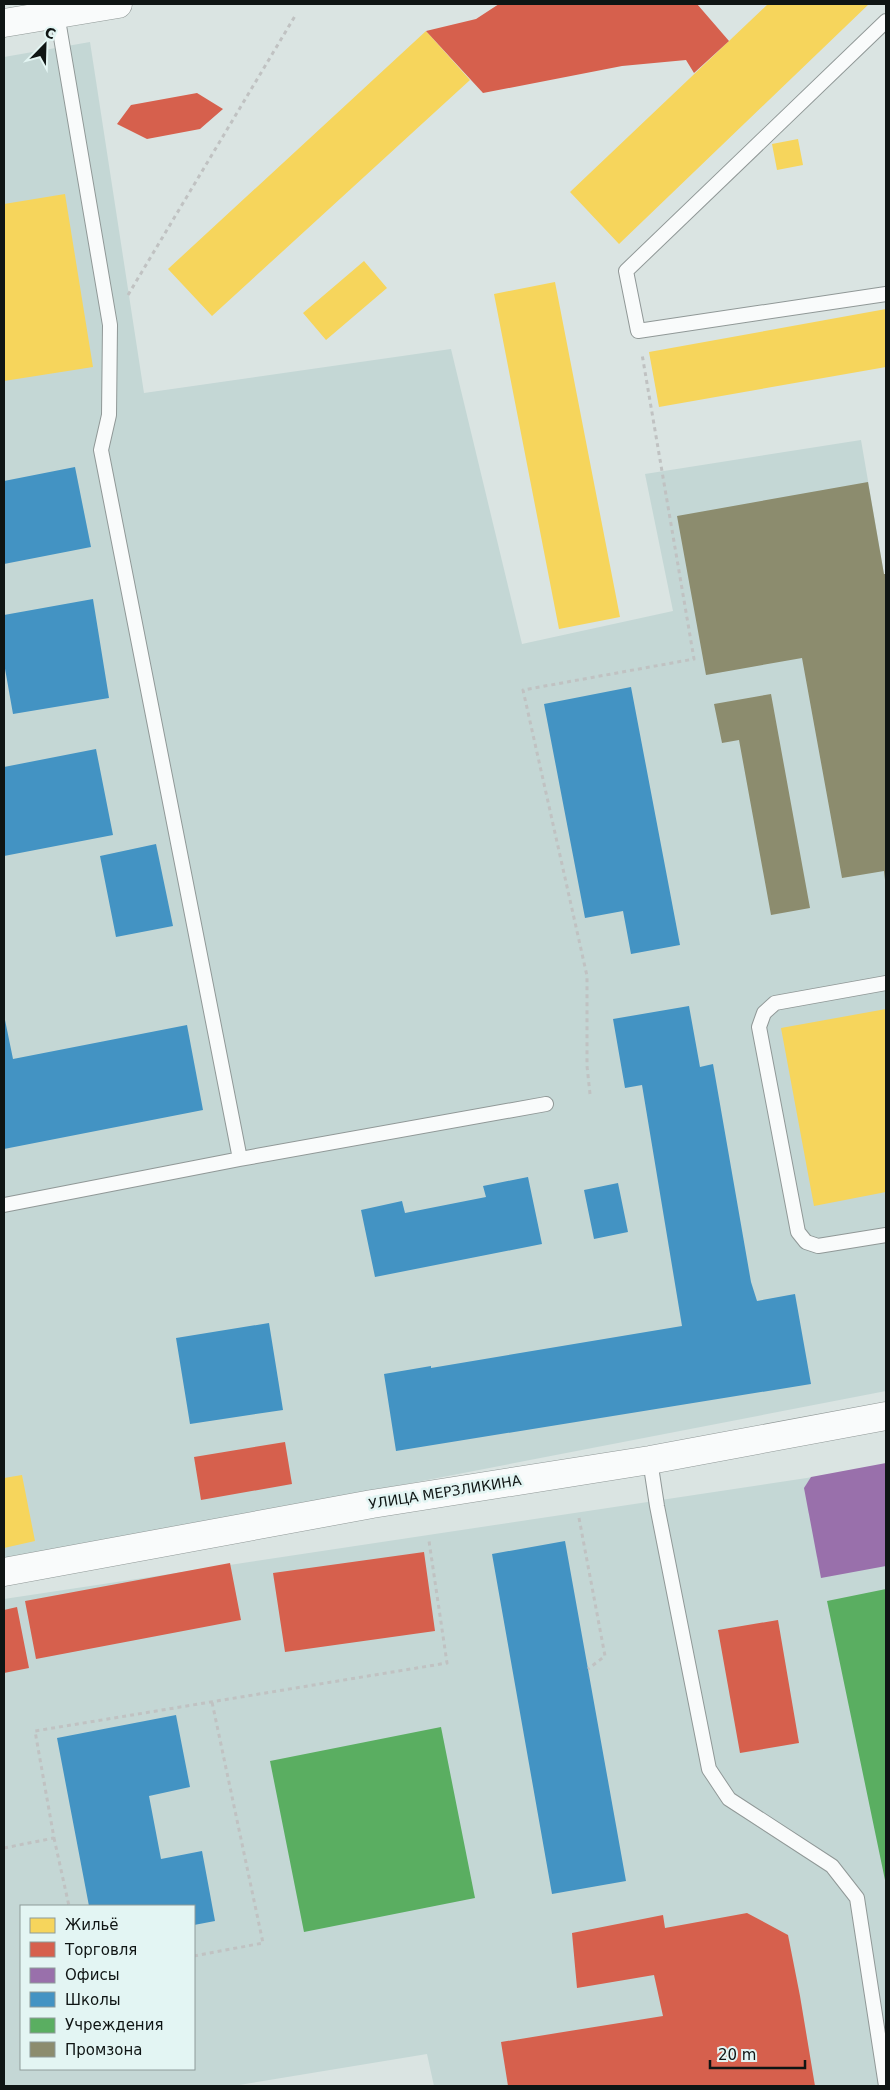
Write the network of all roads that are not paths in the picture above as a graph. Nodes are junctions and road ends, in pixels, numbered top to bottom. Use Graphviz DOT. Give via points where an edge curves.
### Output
graph roads {
  1 [pos="118,4"];
  2 [pos="57,14"];
  3 [pos="886,21"];
  4 [pos="4,23"];
  5 [pos="886,294"];
  6 [pos="886,983"];
  7 [pos="546,1104"];
  8 [pos="240,1159"];
  9 [pos="4,1205"];
  10 [pos="886,1235"];
  11 [pos="886,1416"];
  12 [pos="650,1460"];
  13 [pos="4,1572"];
  14 [pos="886,2086"];
  1 -- 2 [label="street"];
  2 -- 4 [label="street"];
  2 -- 8 [label="lane" via="110,325 109,415 101,450"];
  3 -- 5 [label="lane" via="626,271 638,332"];
  6 -- 10 [label="lane" via="775,1003 764,1013 759,1027 798,1232 806,1242 818,1246"];
  7 -- 8 [label="lane"];
  8 -- 9 [label="lane"];
  11 -- 12 [label="street, УЛИЦА МЕРЗЛИКИНА"];
  12 -- 13 [label="street, УЛИЦА МЕРЗЛИКИНА" via="372,1504"];
  12 -- 14 [label="lane" via="709,1769 729,1799 832,1866 856,1898"];
}
